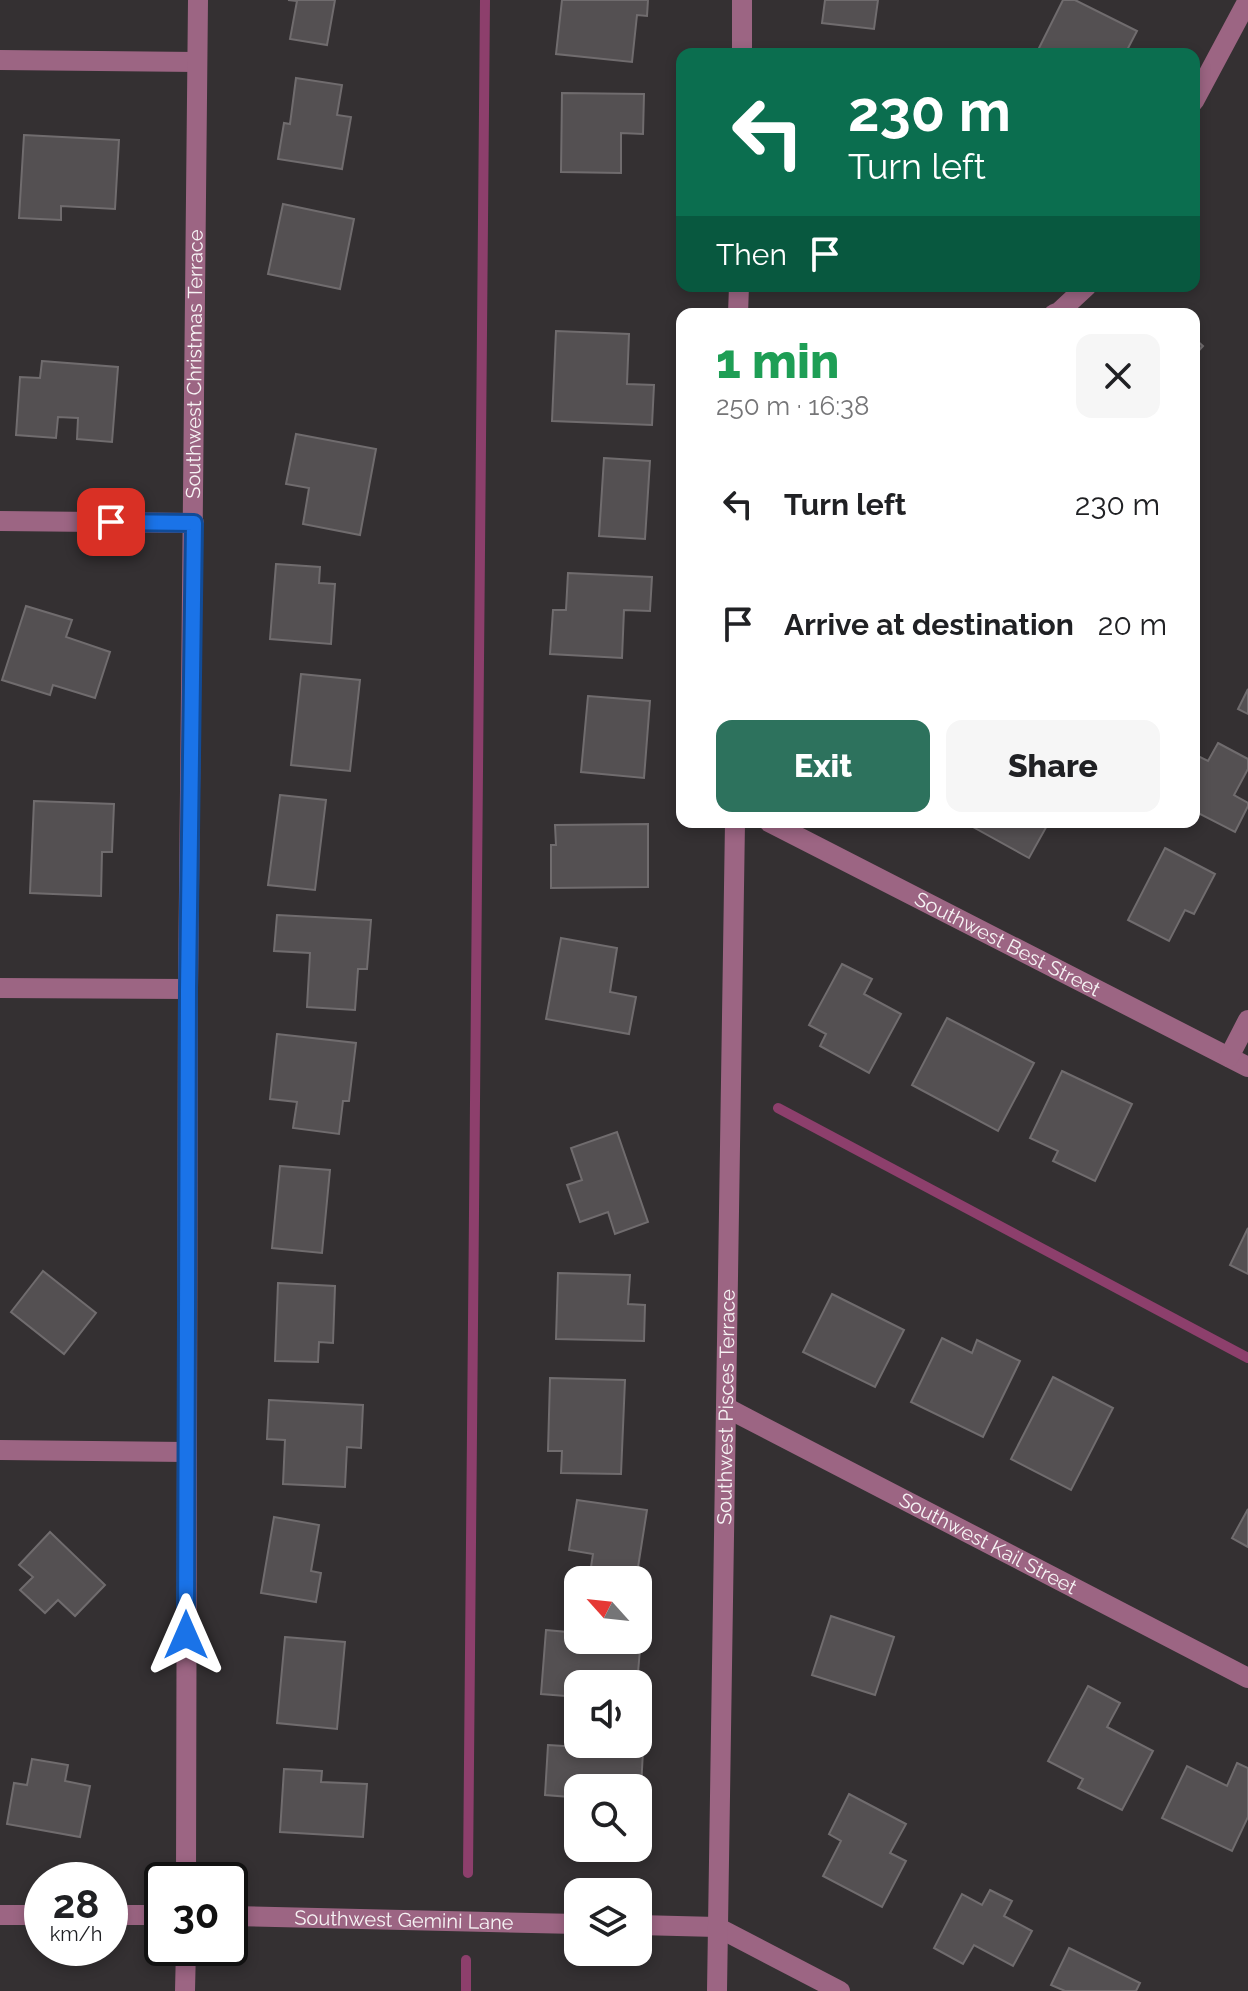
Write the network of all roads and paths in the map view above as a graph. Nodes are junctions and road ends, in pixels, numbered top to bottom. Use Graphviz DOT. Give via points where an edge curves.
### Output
graph roads {
  1 [pos="198,0"];
  2 [pos="742,0"];
  3 [pos="1248,0"];
  4 [pos="742,48"];
  5 [pos="0,60"];
  6 [pos="197,62"];
  7 [pos="1200,90"];
  8 [pos="1081,292"];
  9 [pos="1063,308"];
  10 [pos="0,521"];
  11 [pos="194,523"];
  12 [pos="735,828"];
  13 [pos="781,828"];
  14 [pos="0,988"];
  15 [pos="188,989"];
  16 [pos="1248,1020"];
  17 [pos="1229,1057"];
  18 [pos="1248,1067"];
  19 [pos="727,1408"];
  20 [pos="0,1450"];
  21 [pos="186,1452"];
  22 [pos="1248,1678"];
  23 [pos="186,1862"];
  24 [pos="0,1915"];
  25 [pos="24,1915"];
  26 [pos="248,1916"];
  27 [pos="564,1924"];
  28 [pos="652,1925"];
  29 [pos="717,1927"];
  30 [pos="186,1966"];
  31 [pos="185,1991"];
  32 [pos="717,1991"];
  33 [pos="840,1991"];
  1 -- 6 [label="street, Southwest Christmas Terrace"];
  2 -- 4 [label="street"];
  3 -- 7 [label="street"];
  5 -- 6 [label="street"];
  6 -- 11 [label="street, Southwest Christmas Terrace"];
  8 -- 9 [label="street"];
  10 -- 11 [label="street"];
  11 -- 15 [label="street, Southwest Christmas Terrace"];
  12 -- 19 [label="street, Southwest Pisces Terrace"];
  13 -- 17 [label="street, Southwest Best Street"];
  14 -- 15 [label="street"];
  15 -- 21 [label="street, Southwest Christmas Terrace"];
  16 -- 17 [label="street"];
  17 -- 18 [label="street, Southwest Best Street"];
  19 -- 22 [label="street, Southwest Kail Street"];
  19 -- 29 [label="street, Southwest Pisces Terrace"];
  20 -- 21 [label="street"];
  21 -- 23 [label="street, Southwest Christmas Terrace"];
  24 -- 25 [label="street"];
  26 -- 27 [label="street, Southwest Gemini Lane"];
  28 -- 29 [label="street"];
  29 -- 32 [label="street, Southwest Pisces Terrace"];
  29 -- 33 [label="street"];
  30 -- 31 [label="street"];
}
